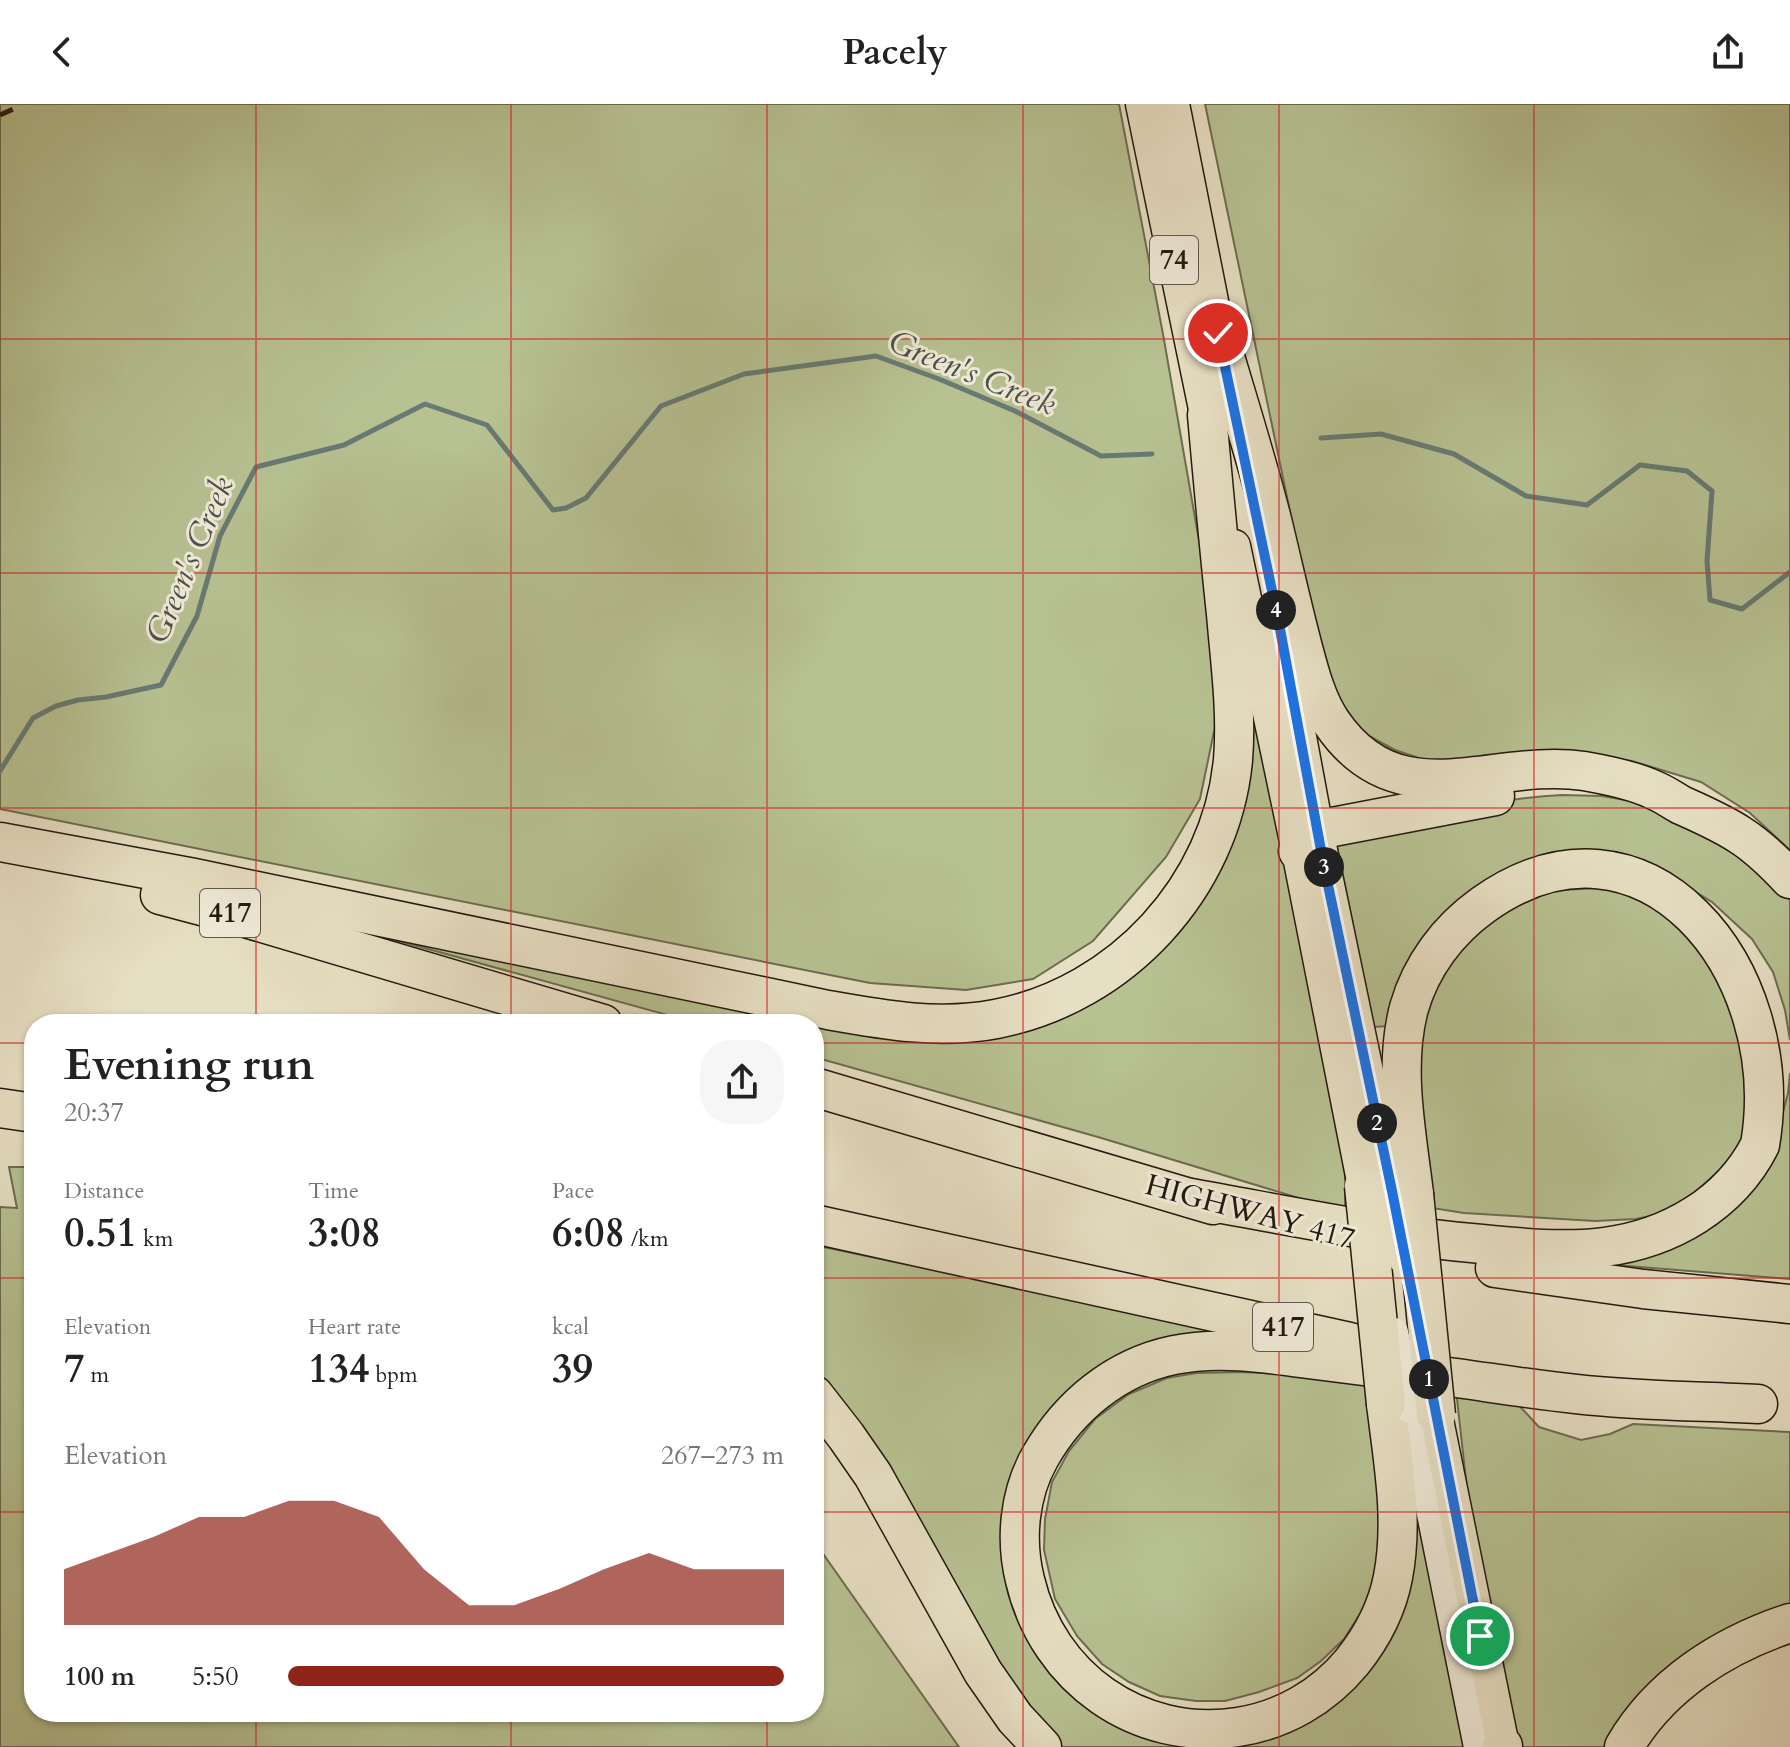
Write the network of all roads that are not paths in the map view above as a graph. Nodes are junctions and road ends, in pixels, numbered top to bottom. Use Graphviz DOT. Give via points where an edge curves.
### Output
graph roads {
  1 [pos="1142,104"];
  2 [pos="1173,104"];
  3 [pos="1218,333"];
  4 [pos="1207,415"];
  5 [pos="1679,804"];
  6 [pos="1308,841"];
  7 [pos="0,842"];
  8 [pos="0,857"];
  9 [pos="1790,879"];
  10 [pos="569,1014"];
  11 [pos="824,1090"];
  12 [pos="0,1100"];
  13 [pos="24,1101"];
  14 [pos="0,1108"];
  15 [pos="24,1112"];
  16 [pos="1390,1191"];
  17 [pos="1190,1198"];
  18 [pos="824,1226"];
  19 [pos="1790,1304"];
  20 [pos="1774,1405"];
  21 [pos="824,1408"];
  22 [pos="1411,1409"];
  23 [pos="1790,1623"];
  24 [pos="1042,1747"];
  25 [pos="1478,1747"];
  26 [pos="1503,1747"];
  27 [pos="1624,1747"];
  1 -- 4 [label="main road, 74"];
  2 -- 3 [label="main road, 74"];
  3 -- 5 [label="highway" via="1309,668 1320,701 1347,742 1369,760 1405,776 1444,780 1584,771 1626,780"];
  3 -- 6 [label="main road, 74" via="1280,629"];
  4 -- 6 [label="main road, 74"];
  4 -- 7 [label="highway" via="1233,705 1233,760 1222,815 1196,877 1159,927 1089,984 1045,1005 969,1022 892,1021"];
  5 -- 6 [label="highway" via="1611,789 1550,787"];
  5 -- 9 [label="highway" via="1742,836"];
  6 -- 16 [label="main road, 74"];
  8 -- 10 [label="highway, 417" via="239,916"];
  11 -- 17 [label="highway, HIGHWAY 417"];
  12 -- 13 [label="highway"];
  14 -- 15 [label="highway"];
  16 -- 17 [label="highway" via="1410,1006 1443,941 1496,896 1567,871 1642,875 1709,909 1754,959 1779,1027 1781,1068 1774,1110 1755,1155 1727,1191 1676,1227 1608,1246 1513,1247 1435,1240"];
  16 -- 22 [label="highway, bridge"];
  16 -- 22 [label="highway, bridge"];
  17 -- 19 [label="highway, HIGHWAY 417" via="1436,1259"];
  18 -- 20 [label="highway, 417" via="1362,1345"];
  20 -- 22 [label="highway" via="1579,1395 1237,1352 1200,1352 1150,1362 1076,1408 1049,1442 1027,1485 1021,1564 1051,1642 1097,1693 1135,1715 1180,1728 1256,1724 1302,1705 1354,1659 1386,1602"];
  21 -- 24 [label="highway" via="886,1497 983,1672"];
  22 -- 25 [label="main road"];
  22 -- 26 [label="main road"];
  23 -- 27 [label="highway" via="1732,1646 1690,1673"];
}
